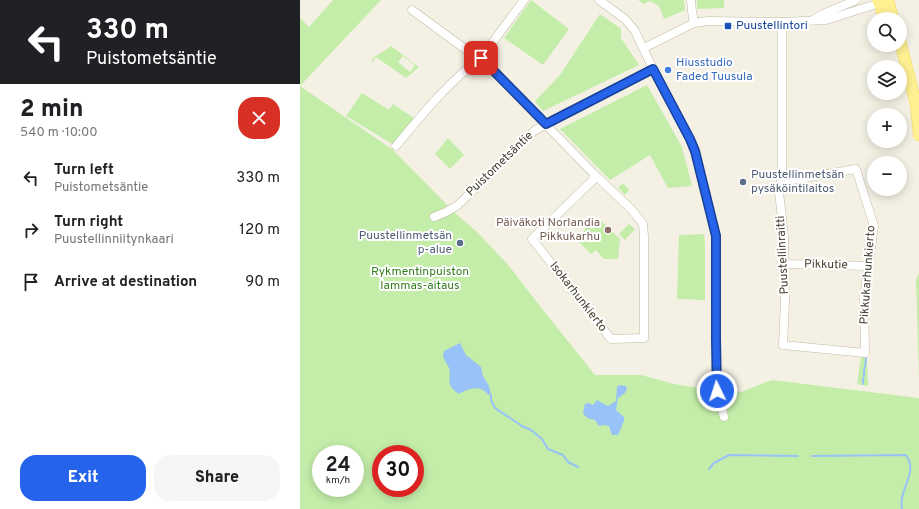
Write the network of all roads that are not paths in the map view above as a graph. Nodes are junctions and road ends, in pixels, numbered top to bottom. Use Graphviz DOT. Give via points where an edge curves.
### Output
graph roads {
  1 [pos="524,0"];
  2 [pos="600,0"];
  3 [pos="691,0"];
  4 [pos="856,0"];
  5 [pos="883,1"];
  6 [pos="412,10"];
  7 [pos="884,12"];
  8 [pos="890,12"];
  9 [pos="811,21"];
  10 [pos="782,22"];
  11 [pos="694,23"];
  12 [pos="644,48"];
  13 [pos="903,52"];
  14 [pos="481,58"];
  15 [pos="653,69"];
  16 [pos="907,95"];
  17 [pos="546,124"];
  18 [pos="918,129"];
  19 [pos="396,146"];
  20 [pos="594,174"];
  21 [pos="781,182"];
  22 [pos="434,217"];
  23 [pos="784,264"];
  24 [pos="868,266"];
  25 [pos="784,345"];
  26 [pos="724,417"];
  1 -- 14 [label="street"];
  2 -- 12 [label="street" via="631,24"];
  3 -- 11 [label="street"];
  4 -- 9 [label="street"];
  5 -- 7 [label="main road"];
  5 -- 8 [label="main road"];
  5 -- 9 [label="street" via="826,20"];
  6 -- 14 [label="street"];
  9 -- 10 [label="street"];
  10 -- 11 [label="street"];
  10 -- 21 [label="street, Puustellinraitti"];
  11 -- 12 [label="street"];
  12 -- 15 [label="street"];
  13 -- 18 [label="main road" via="916,104"];
  14 -- 17 [label="street"];
  14 -- 19 [label="street" via="469,66 433,102"];
  15 -- 17 [label="street, Puistometsäntie"];
  15 -- 26 [label="street" via="695,151 716,236 716,377"];
  16 -- 18 [label="main road"];
  17 -- 20 [label="street"];
  17 -- 22 [label="street, Puistometsäntie" via="534,131 458,205"];
  20 -- 20 [label="street, Isokarhunkierto" via="593,180 532,239 611,339 644,338 643,224"];
  21 -- 23 [label="street, Puustellinraitti" via="779,202 784,232"];
  21 -- 24 [label="street, Pikkukarhunkierto" via="856,169 874,226"];
  23 -- 24 [label="street, Pikkutie"];
  23 -- 25 [label="street, Puustellinraitti"];
  24 -- 25 [label="street, Pikkukarhunkierto" via="864,298 865,353"];
}
